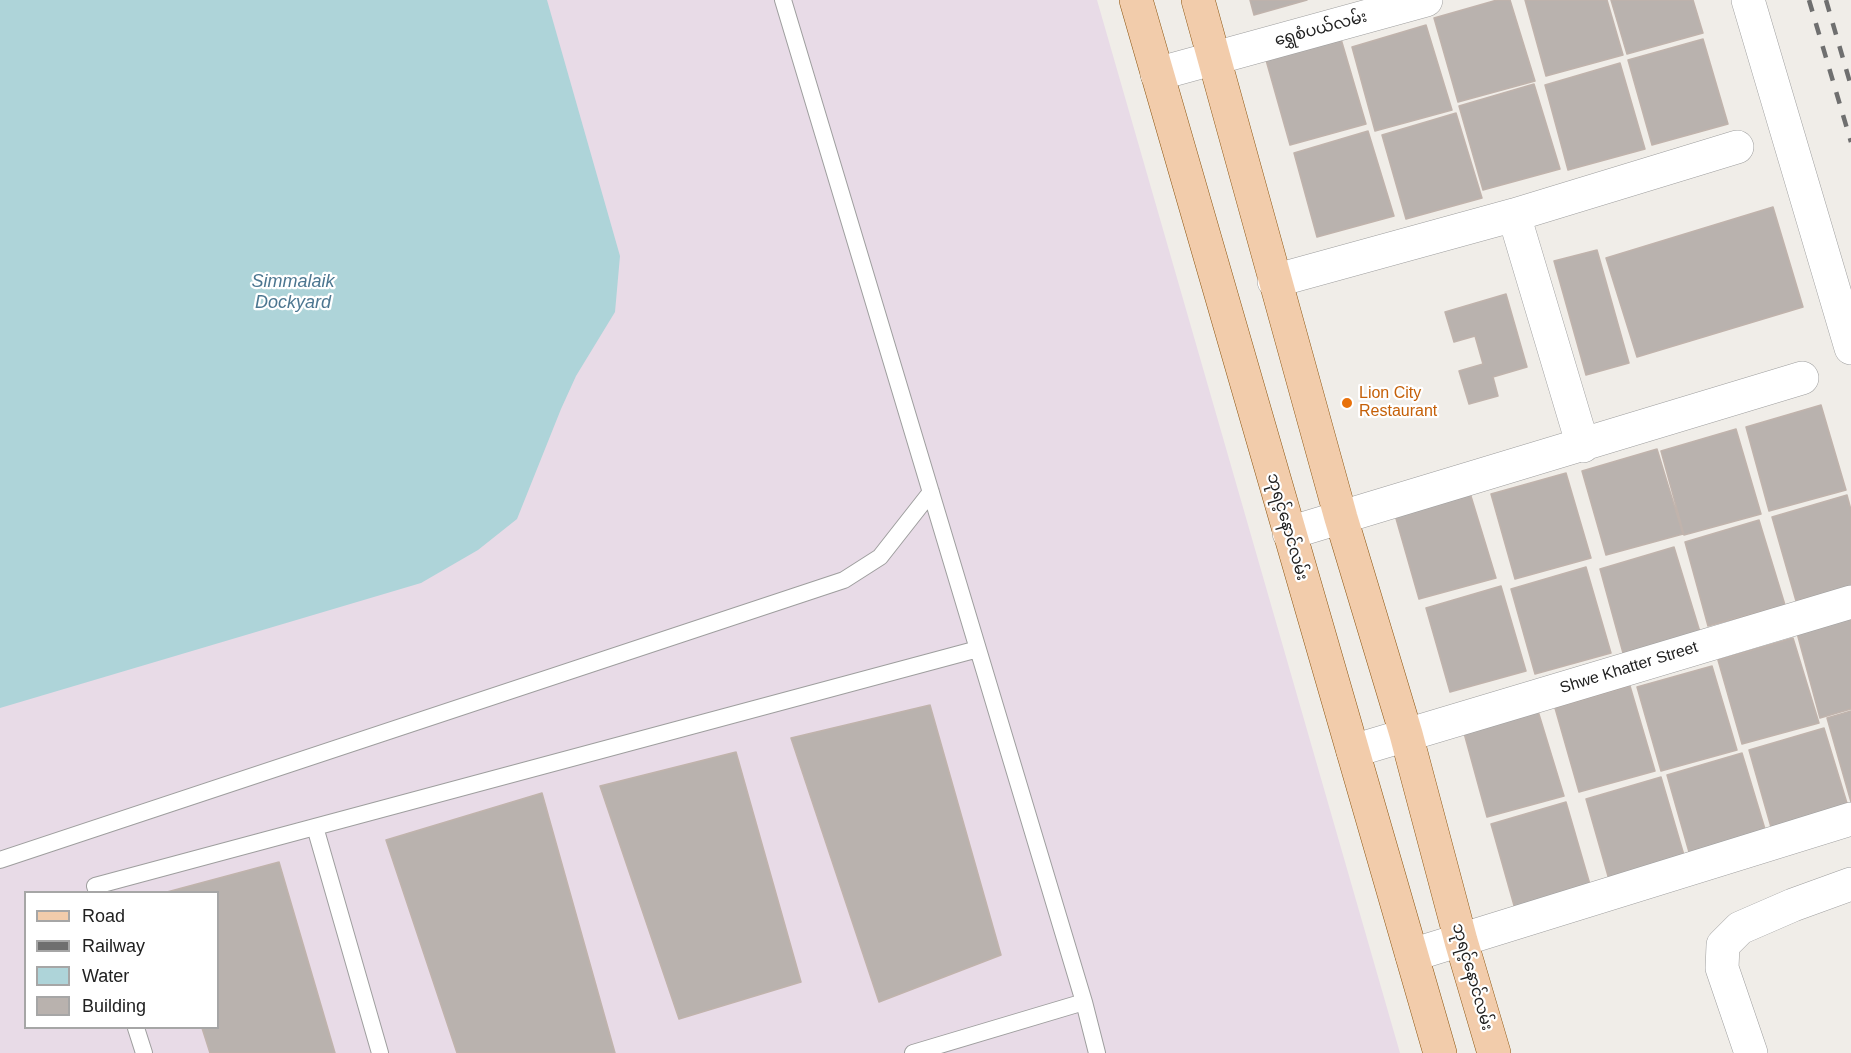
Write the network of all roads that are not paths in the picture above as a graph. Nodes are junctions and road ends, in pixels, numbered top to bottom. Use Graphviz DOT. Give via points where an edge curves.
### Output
graph roads {
  1 [pos="783,0"];
  2 [pos="1136,0"];
  3 [pos="1198,0"];
  4 [pos="1426,0"];
  5 [pos="1748,0"];
  6 [pos="1215,58"];
  7 [pos="1157,74"];
  8 [pos="1737,147"];
  9 [pos="1514,215"];
  10 [pos="1274,281"];
  11 [pos="1851,348"];
  12 [pos="1802,378"];
  13 [pos="1583,446"];
  14 [pos="931,492"];
  15 [pos="1341,518"];
  16 [pos="1289,533"];
  17 [pos="1851,602"];
  18 [pos="978,649"];
  19 [pos="1406,734"];
  20 [pos="1353,752"];
  21 [pos="1851,819"];
  22 [pos="315,827"];
  23 [pos="0,860"];
  24 [pos="1851,884"];
  25 [pos="97,891"];
  26 [pos="1461,940"];
  27 [pos="1412,956"];
  28 [pos="1084,1002"];
  29 [pos="136,1029"];
  30 [pos="144,1053"];
  31 [pos="380,1053"];
  32 [pos="913,1053"];
  33 [pos="1097,1053"];
  34 [pos="1440,1053"];
  35 [pos="1494,1053"];
  36 [pos="1751,1053"];
  1 -- 14 [label="lane"];
  2 -- 7 [label="main road, ဘုရင့်နောင်လမ်း"];
  3 -- 6 [label="main road, ဘုရင့်နောင်လမ်း"];
  4 -- 6 [label="street, ရွှေစံပယ်လမ်း"];
  5 -- 11 [label="street"];
  6 -- 7 [label="street, ရွှေစံပယ်လမ်း"];
  6 -- 10 [label="main road, ဘုရင့်နောင်လမ်း"];
  7 -- 16 [label="main road, ဘုရင့်နောင်လမ်း"];
  8 -- 9 [label="street"];
  9 -- 10 [label="street"];
  9 -- 13 [label="street"];
  10 -- 15 [label="main road, ဘုရင့်နောင်လမ်း"];
  12 -- 13 [label="street"];
  13 -- 15 [label="street"];
  14 -- 18 [label="lane"];
  14 -- 23 [label="lane" via="880,557 844,580"];
  15 -- 16 [label="street"];
  15 -- 19 [label="main road, ဘုရင့်နောင်လမ်း"];
  16 -- 20 [label="main road, ဘုရင့်နောင်လမ်း"];
  17 -- 19 [label="street, Shwe Khatter Street"];
  18 -- 22 [label="lane"];
  18 -- 28 [label="lane"];
  19 -- 20 [label="street, Shwe Khatter Street"];
  19 -- 26 [label="main road, ဘုရင့်နောင်လမ်း"];
  20 -- 27 [label="main road, ဘုရင့်နောင်လမ်း"];
  21 -- 26 [label="street"];
  22 -- 25 [label="lane" via="95,886"];
  22 -- 31 [label="lane"];
  24 -- 36 [label="street" via="1740,928 1723,945 1722,968"];
  26 -- 27 [label="street"];
  26 -- 35 [label="main road, ဘုရင့်နောင်လမ်း"];
  27 -- 34 [label="main road, ဘုရင့်နောင်လမ်း"];
  28 -- 32 [label="lane"];
  28 -- 33 [label="lane"];
  29 -- 30 [label="lane"];
}
